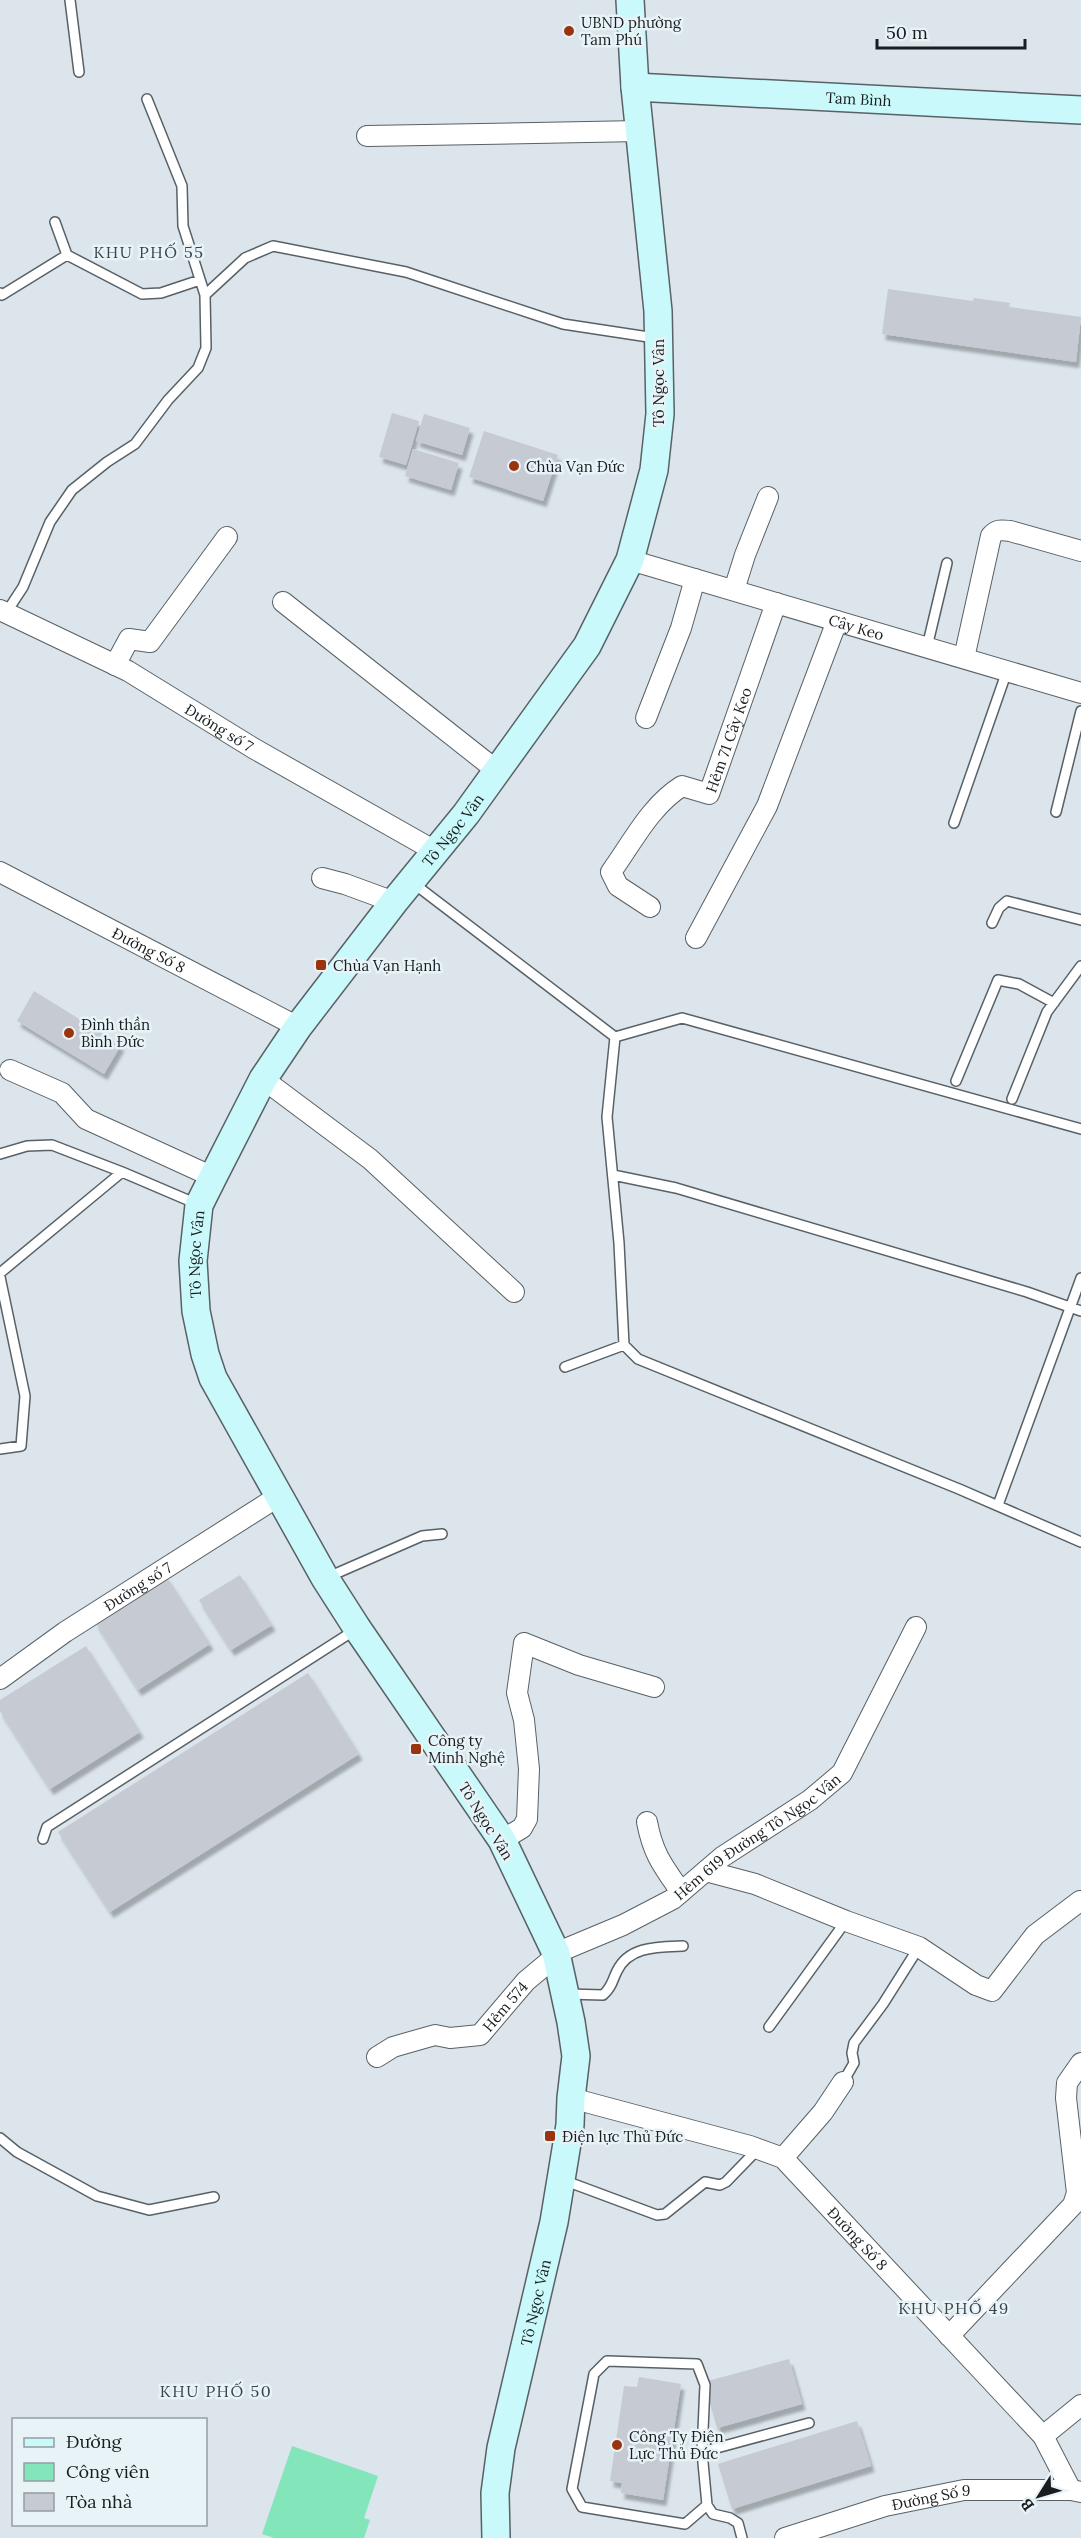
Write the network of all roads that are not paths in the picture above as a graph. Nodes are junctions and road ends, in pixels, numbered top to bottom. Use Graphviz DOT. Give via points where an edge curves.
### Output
graph roads {
  1 [pos="70,0"];
  2 [pos="630,0"];
  3 [pos="79,72"];
  4 [pos="635,87"];
  5 [pos="147,99"];
  6 [pos="1081,110"];
  7 [pos="640,131"];
  8 [pos="367,135"];
  9 [pos="55,222"];
  10 [pos="67,255"];
  11 [pos="200,280"];
  12 [pos="0,292"];
  13 [pos="205,294"];
  14 [pos="658,339"];
  15 [pos="768,497"];
  16 [pos="227,537"];
  17 [pos="1081,550"];
  18 [pos="630,560"];
  19 [pos="947,563"];
  20 [pos="695,579"];
  21 [pos="734,590"];
  22 [pos="283,602"];
  23 [pos="776,603"];
  24 [pos="3,611"];
  25 [pos="837,621"];
  26 [pos="927,647"];
  27 [pos="964,658"];
  28 [pos="115,665"];
  29 [pos="1007,671"];
  30 [pos="1081,693"];
  31 [pos="1081,711"];
  32 [pos="646,717"];
  33 [pos="496,771"];
  34 [pos="1056,812"];
  35 [pos="954,823"];
  36 [pos="435,851"];
  37 [pos="0,873"];
  38 [pos="322,878"];
  39 [pos="411,881"];
  40 [pos="394,902"];
  41 [pos="650,907"];
  42 [pos="1081,920"];
  43 [pos="992,923"];
  44 [pos="696,938"];
  45 [pos="1081,966"];
  46 [pos="1054,1003"];
  47 [pos="298,1027"];
  48 [pos="615,1037"];
  49 [pos="10,1070"];
  50 [pos="263,1079"];
  51 [pos="957,1081"];
  52 [pos="1012,1099"];
  53 [pos="1081,1129"];
  54 [pos="0,1154"];
  55 [pos="122,1172"];
  56 [pos="613,1175"];
  57 [pos="213,1177"];
  58 [pos="199,1205"];
  59 [pos="0,1275"];
  60 [pos="1081,1278"];
  61 [pos="514,1292"];
  62 [pos="1070,1308"];
  63 [pos="1081,1311"];
  64 [pos="624,1345"];
  65 [pos="565,1367"];
  66 [pos="0,1449"];
  67 [pos="279,1496"];
  68 [pos="998,1505"];
  69 [pos="442,1534"];
  70 [pos="1081,1542"];
  71 [pos="325,1578"];
  72 [pos="916,1627"];
  73 [pos="357,1628"];
  74 [pos="0,1679"];
  75 [pos="654,1687"];
  76 [pos="647,1822"];
  77 [pos="43,1839"];
  78 [pos="502,1840"];
  79 [pos="706,1871"];
  80 [pos="681,1892"];
  81 [pos="1080,1901"];
  82 [pos="846,1921"];
  83 [pos="683,1946"];
  84 [pos="919,1947"];
  85 [pos="556,1955"];
  86 [pos="565,1994"];
  87 [pos="769,2026"];
  88 [pos="377,2057"];
  89 [pos="1081,2063"];
  90 [pos="843,2082"];
  91 [pos="571,2098"];
  92 [pos="0,2138"];
  93 [pos="758,2149"];
  94 [pos="783,2158"];
  95 [pos="561,2179"];
  96 [pos="214,2197"];
  97 [pos="1077,2206"];
  98 [pos="950,2336"];
  99 [pos="1081,2405"];
  100 [pos="809,2423"];
  101 [pos="1043,2436"];
  102 [pos="702,2452"];
  103 [pos="1076,2491"];
  104 [pos="707,2505"];
  105 [pos="795,2536"];
  106 [pos="496,2538"];
  107 [pos="742,2538"];
  1 -- 3 [label="lane"];
  2 -- 4 [label="main road, Tô Ngọc Vân"];
  4 -- 6 [label="main road, Tam Bình"];
  4 -- 7 [label="main road, Tô Ngọc Vân"];
  5 -- 11 [label="lane" via="182,186 183,226"];
  7 -- 8 [label="street"];
  7 -- 14 [label="main road, Tô Ngọc Vân"];
  9 -- 10 [label="lane"];
  10 -- 11 [label="lane" via="142,294"];
  10 -- 12 [label="lane" via="2,295"];
  11 -- 13 [label="lane"];
  13 -- 14 [label="lane" via="244,258 273,246 406,272 562,324"];
  13 -- 24 [label="lane" via="206,348 198,368 135,444 72,490 50,522 23,587"];
  14 -- 18 [label="main road, Tô Ngọc Vân" via="660,414 654,470"];
  15 -- 21 [label="street"];
  16 -- 28 [label="street" via="150,642 129,639"];
  17 -- 27 [label="street" via="1010,531 994,531"];
  18 -- 20 [label="street, Cây Keo"];
  18 -- 33 [label="main road, Tô Ngọc Vân" via="587,646"];
  19 -- 26 [label="lane"];
  20 -- 21 [label="street, Cây Keo"];
  20 -- 32 [label="street" via="681,628"];
  21 -- 23 [label="street, Cây Keo"];
  22 -- 33 [label="street"];
  23 -- 25 [label="street, Cây Keo"];
  23 -- 41 [label="street, Hẻm 71 Cây Keo" via="709,794 682,786 669,794 611,872 618,886"];
  24 -- 28 [label="street, Đường số 7"];
  25 -- 26 [label="street, Cây Keo"];
  25 -- 44 [label="street" via="767,806"];
  26 -- 27 [label="street, Cây Keo"];
  27 -- 29 [label="street, Cây Keo"];
  28 -- 36 [label="street, Đường số 7"];
  29 -- 30 [label="street, Cây Keo"];
  29 -- 35 [label="lane"];
  31 -- 34 [label="lane"];
  33 -- 36 [label="main road, Tô Ngọc Vân"];
  36 -- 39 [label="main road, Tô Ngọc Vân"];
  37 -- 47 [label="street, Đường Số 8"];
  38 -- 40 [label="street"];
  39 -- 40 [label="main road, Tô Ngọc Vân"];
  39 -- 48 [label="lane"];
  40 -- 47 [label="main road, Tô Ngọc Vân"];
  42 -- 43 [label="lane" via="1007,901"];
  45 -- 46 [label="lane"];
  46 -- 51 [label="lane" via="1019,984 998,980"];
  46 -- 52 [label="lane"];
  47 -- 50 [label="main road, Tô Ngọc Vân"];
  48 -- 53 [label="lane" via="682,1018"];
  48 -- 56 [label="lane" via="607,1117"];
  49 -- 57 [label="street" via="62,1093 86,1119"];
  50 -- 57 [label="main road, Tô Ngọc Vân"];
  50 -- 61 [label="street" via="370,1159"];
  54 -- 55 [label="lane" via="27,1146 52,1146"];
  55 -- 58 [label="lane"];
  55 -- 59 [label="lane"];
  56 -- 62 [label="lane" via="676,1188"];
  56 -- 64 [label="lane"];
  57 -- 58 [label="main road, Tô Ngọc Vân"];
  58 -- 67 [label="main road, Tô Ngọc Vân" via="193,1261 196,1311 205,1354 213,1378"];
  59 -- 66 [label="lane" via="25,1396 21,1446"];
  60 -- 62 [label="lane"];
  62 -- 63 [label="lane"];
  62 -- 68 [label="lane"];
  64 -- 65 [label="lane"];
  64 -- 68 [label="lane" via="655,1368"];
  67 -- 71 [label="main road, Tô Ngọc Vân"];
  67 -- 74 [label="street, Đường số 7" via="65,1632"];
  68 -- 70 [label="lane"];
  69 -- 71 [label="lane" via="422,1536"];
  71 -- 73 [label="main road, Tô Ngọc Vân"];
  72 -- 79 [label="street, Hẻm 619 Đường Tô Ngọc Vân" via="842,1773 810,1800"];
  73 -- 77 [label="lane" via="47,1827"];
  73 -- 78 [label="main road, Tô Ngọc Vân"];
  75 -- 78 [label="street" via="579,1665 524,1643 517,1693 529,1769 527,1819 522,1828"];
  76 -- 80 [label="street" via="652,1846"];
  78 -- 85 [label="main road, Tô Ngọc Vân"];
  79 -- 80 [label="street, Hẻm 619 Đường Tô Ngọc Vân"];
  79 -- 82 [label="street" via="755,1884"];
  80 -- 85 [label="street, Hẻm 619 Đường Tô Ngọc Vân"];
  81 -- 84 [label="street" via="1035,1935 992,1991 976,1985"];
  82 -- 84 [label="street"];
  82 -- 87 [label="lane"];
  83 -- 86 [label="lane" via="649,1948 626,1956 612,1988 603,1995"];
  84 -- 90 [label="lane" via="854,2043 854,2063"];
  85 -- 86 [label="main road, Tô Ngọc Vân"];
  85 -- 88 [label="street, Hẻm 574" via="526,1981 480,2035 435,2035 393,2047"];
  86 -- 91 [label="main road, Tô Ngọc Vân" via="576,2056"];
  89 -- 97 [label="street" via="1067,2083 1066,2098"];
  90 -- 94 [label="street"];
  91 -- 93 [label="street, Đường Số 8"];
  91 -- 95 [label="main road, Tô Ngọc Vân"];
  92 -- 96 [label="lane" via="17,2152 97,2196 149,2210"];
  93 -- 94 [label="street, Đường Số 8"];
  93 -- 95 [label="lane" via="726,2182 705,2182 657,2216"];
  94 -- 98 [label="street, Đường Số 8"];
  95 -- 106 [label="main road, Tô Ngọc Vân" via="555,2222 501,2448 495,2493"];
  97 -- 98 [label="street"];
  98 -- 101 [label="street, Đường Số 8"];
  99 -- 101 [label="street"];
  100 -- 102 [label="lane"];
  101 -- 103 [label="street, Đường Số 8"];
  102 -- 104 [label="lane"];
  102 -- 104 [label="lane" via="705,2385 697,2364 607,2361 594,2374 572,2489 582,2507 685,2524"];
  103 -- 105 [label="street, Đường Số 9" via="964,2490 885,2506"];
  104 -- 107 [label="lane" via="713,2514 738,2523"];
}
